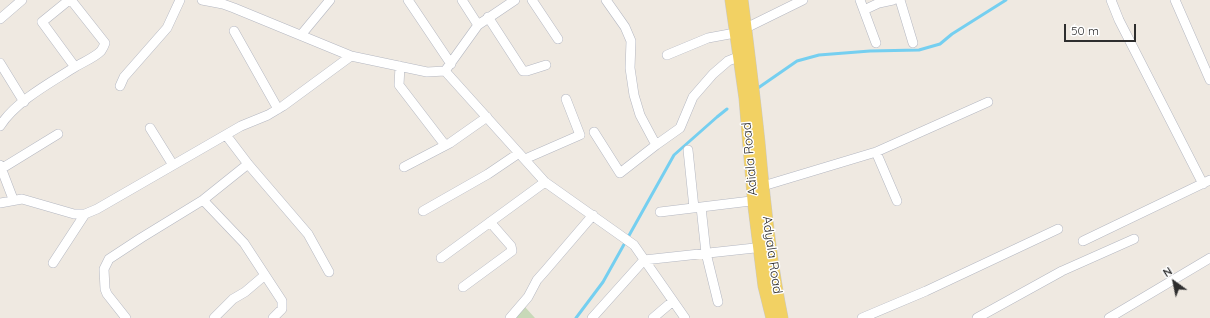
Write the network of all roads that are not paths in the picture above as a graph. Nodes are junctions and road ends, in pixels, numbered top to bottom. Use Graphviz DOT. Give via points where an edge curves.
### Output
graph roads {
  1 [pos="22,0"];
  2 [pos="70,0"];
  3 [pos="180,0"];
  4 [pos="202,0"];
  5 [pos="330,0"];
  6 [pos="408,0"];
  7 [pos="462,0"];
  8 [pos="515,0"];
  9 [pos="532,0"];
  10 [pos="606,0"];
  11 [pos="731,0"];
  12 [pos="742,0"];
  13 [pos="803,0"];
  14 [pos="860,0"];
  15 [pos="893,0"];
  16 [pos="900,0"];
  17 [pos="1111,0"];
  18 [pos="1174,0"];
  19 [pos="231,3"];
  20 [pos="864,10"];
  21 [pos="488,18"];
  22 [pos="0,19"];
  23 [pos="478,25"];
  24 [pos="234,31"];
  25 [pos="741,31"];
  26 [pos="300,35"];
  27 [pos="558,39"];
  28 [pos="914,43"];
  29 [pos="876,44"];
  30 [pos="668,55"];
  31 [pos="350,56"];
  32 [pos="738,57"];
  33 [pos="0,63"];
  34 [pos="546,65"];
  35 [pos="400,66"];
  36 [pos="75,67"];
  37 [pos="448,68"];
  38 [pos="1210,80"];
  39 [pos="120,86"];
  40 [pos="566,99"];
  41 [pos="24,102"];
  42 [pos="988,102"];
  43 [pos="278,109"];
  44 [pos="487,118"];
  45 [pos="0,126"];
  46 [pos="150,128"];
  47 [pos="594,132"];
  48 [pos="58,134"];
  49 [pos="226,134"];
  50 [pos="656,145"];
  51 [pos="445,146"];
  52 [pos="688,150"];
  53 [pos="876,152"];
  54 [pos="522,156"];
  55 [pos="248,164"];
  56 [pos="173,165"];
  57 [pos="1,167"];
  58 [pos="404,168"];
  59 [pos="546,182"];
  60 [pos="1206,182"];
  61 [pos="763,186"];
  62 [pos="13,199"];
  63 [pos="203,200"];
  64 [pos="759,200"];
  65 [pos="897,201"];
  66 [pos="0,203"];
  67 [pos="698,208"];
  68 [pos="423,211"];
  69 [pos="660,212"];
  70 [pos="85,214"];
  71 [pos="593,216"];
  72 [pos="490,222"];
  73 [pos="1058,229"];
  74 [pos="1134,239"];
  75 [pos="1083,241"];
  76 [pos="765,247"];
  77 [pos="706,253"];
  78 [pos="441,258"];
  79 [pos="1210,258"];
  80 [pos="644,260"];
  81 [pos="53,263"];
  82 [pos="329,272"];
  83 [pos="265,275"];
  84 [pos="463,287"];
  85 [pos="673,301"];
  86 [pos="718,302"];
  87 [pos="1121,315"];
  88 [pos="126,318"];
  89 [pos="214,318"];
  90 [pos="273,318"];
  91 [pos="510,318"];
  92 [pos="592,318"];
  93 [pos="653,318"];
  94 [pos="685,318"];
  95 [pos="772,318"];
  96 [pos="782,318"];
  97 [pos="862,318"];
  98 [pos="977,318"];
  99 [pos="1109,318"];
  1 -- 22 [label="street"];
  2 -- 36 [label="street" via="42,22"];
  2 -- 36 [label="street" via="105,43 97,54"];
  3 -- 39 [label="street" via="167,28 124,77"];
  4 -- 19 [label="street"];
  5 -- 26 [label="street"];
  6 -- 37 [label="street"];
  7 -- 23 [label="street"];
  8 -- 21 [label="street"];
  9 -- 27 [label="street"];
  10 -- 50 [label="street" via="631,41 630,68 634,95 640,115"];
  11 -- 25 [label="main road, Adiala Road"];
  12 -- 25 [label="main road, Adyala Road"];
  13 -- 25 [label="street"];
  14 -- 20 [label="street"];
  15 -- 20 [label="street"];
  16 -- 28 [label="street"];
  17 -- 60 [label="street" via="1118,20"];
  18 -- 38 [label="street"];
  19 -- 26 [label="street"];
  20 -- 29 [label="street"];
  21 -- 23 [label="street"];
  21 -- 34 [label="street" via="523,71"];
  23 -- 37 [label="street"];
  24 -- 43 [label="street"];
  25 -- 30 [label="street" via="708,38"];
  25 -- 32 [label="main road, Adiala Road"];
  25 -- 61 [label="main road, Adyala Road"];
  26 -- 31 [label="street"];
  31 -- 35 [label="street"];
  31 -- 43 [label="street"];
  32 -- 50 [label="street" via="728,61 713,74 693,97 680,128"];
  32 -- 64 [label="main road, Adiala Road"];
  33 -- 41 [label="street"];
  35 -- 37 [label="street" via="427,72"];
  35 -- 51 [label="street" via="399,85"];
  36 -- 41 [label="street"];
  37 -- 44 [label="street"];
  40 -- 54 [label="street" via="580,135"];
  41 -- 45 [label="street" via="5,118"];
  42 -- 53 [label="street"];
  43 -- 49 [label="street"];
  44 -- 51 [label="street"];
  44 -- 54 [label="street"];
  46 -- 56 [label="street"];
  47 -- 50 [label="street" via="620,173"];
  48 -- 57 [label="street"];
  49 -- 55 [label="street"];
  49 -- 56 [label="street"];
  51 -- 58 [label="street"];
  52 -- 67 [label="street"];
  53 -- 61 [label="street"];
  53 -- 65 [label="street"];
  54 -- 59 [label="street"];
  54 -- 68 [label="street"];
  55 -- 63 [label="street"];
  55 -- 82 [label="street" via="308,234"];
  56 -- 70 [label="street"];
  57 -- 62 [label="street"];
  59 -- 71 [label="street"];
  59 -- 72 [label="street"];
  60 -- 75 [label="street"];
  61 -- 64 [label="main road, Adyala Road"];
  62 -- 66 [label="street"];
  62 -- 70 [label="street" via="22,198 74,214"];
  63 -- 83 [label="street" via="244,243"];
  63 -- 88 [label="street" via="107,262 104,279 107,294"];
  64 -- 67 [label="street"];
  64 -- 76 [label="main road, Adiala Road"];
  67 -- 69 [label="street"];
  67 -- 77 [label="street"];
  70 -- 81 [label="street"];
  71 -- 80 [label="street" via="634,245"];
  71 -- 91 [label="street" via="545,270 528,297"];
  72 -- 78 [label="street"];
  72 -- 84 [label="street" via="511,246 512,251"];
  73 -- 97 [label="street"];
  74 -- 98 [label="street" via="1062,271"];
  76 -- 77 [label="street"];
  76 -- 95 [label="main road, Adiala Road" via="764,286"];
  76 -- 96 [label="main road, Adyala Road"];
  77 -- 80 [label="street"];
  77 -- 86 [label="street"];
  79 -- 87 [label="street"];
  80 -- 85 [label="street"];
  80 -- 92 [label="street"];
  83 -- 89 [label="street" via="233,299"];
  83 -- 90 [label="street" via="283,305"];
  85 -- 93 [label="street"];
  85 -- 94 [label="street"];
  87 -- 99 [label="street"];
}
